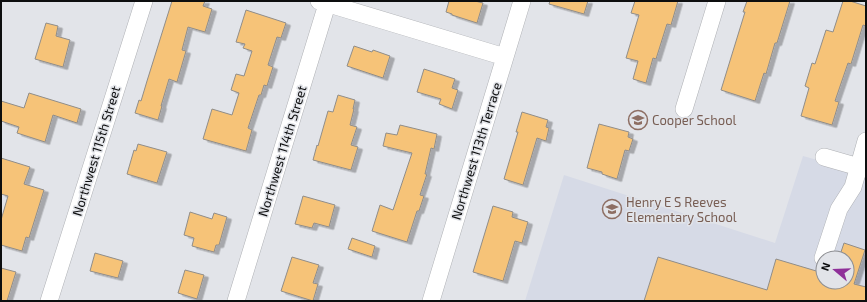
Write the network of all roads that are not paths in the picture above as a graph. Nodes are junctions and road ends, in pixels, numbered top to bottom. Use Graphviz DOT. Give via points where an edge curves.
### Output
graph roads {
  1 [pos="144,1"];
  2 [pos="522,1"];
  3 [pos="717,1"];
  4 [pos="325,2"];
  5 [pos="505,57"];
  6 [pos="684,110"];
  7 [pos="866,141"];
  8 [pos="824,157"];
  9 [pos="862,168"];
  10 [pos="826,250"];
  11 [pos="49,301"];
  12 [pos="236,301"];
  13 [pos="431,301"];
  1 -- 11 [label="street, Northwest 115th Street"];
  2 -- 5 [label="street, Northwest 113th Terrace"];
  3 -- 6 [label="street"];
  4 -- 5 [label="street"];
  4 -- 12 [label="street, Northwest 114th Street"];
  5 -- 13 [label="street, Northwest 113th Terrace"];
  7 -- 9 [label="street"];
  8 -- 9 [label="street"];
  9 -- 10 [label="street" via="839,209"];
}
